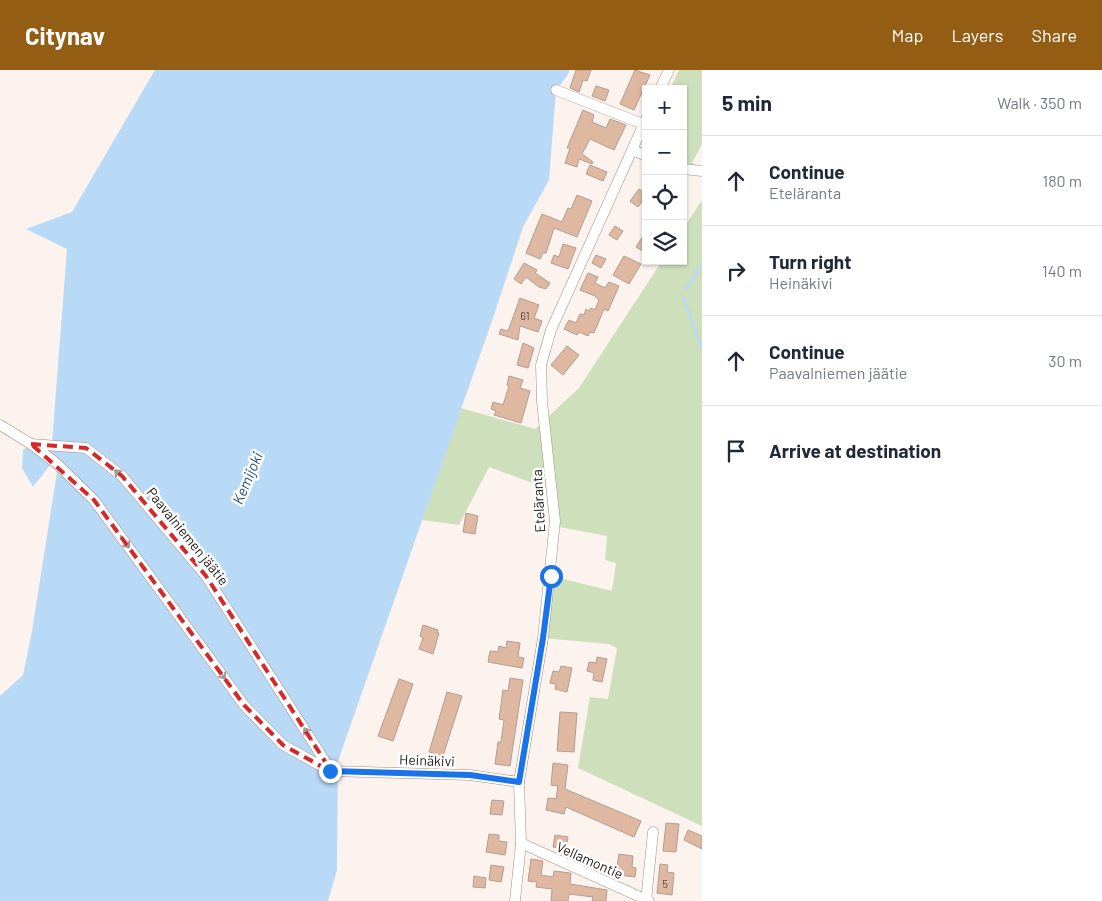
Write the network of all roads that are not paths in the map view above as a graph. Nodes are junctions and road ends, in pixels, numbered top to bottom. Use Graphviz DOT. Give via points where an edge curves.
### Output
graph roads {
  1 [pos="669,70"];
  2 [pos="662,85"];
  3 [pos="556,90"];
  4 [pos="642,121"];
  5 [pos="642,127"];
  6 [pos="633,150"];
  7 [pos="642,154"];
  8 [pos="687,170"];
  9 [pos="702,171"];
  10 [pos="0,425"];
  11 [pos="31,444"];
  12 [pos="338,771"];
  13 [pos="363,772"];
  14 [pos="519,782"];
  15 [pos="653,832"];
  16 [pos="521,844"];
  17 [pos="515,901"];
  18 [pos="647,901"];
  1 -- 2 [label="street"];
  3 -- 4 [label="street"];
  5 -- 6 [label="street, Eteläranta"];
  6 -- 7 [label="street"];
  6 -- 14 [label="street, Eteläranta" via="551,330 541,365 555,521 543,638"];
  8 -- 9 [label="street"];
  10 -- 11 [label="street, Paavalniemen jäätie"];
  11 -- 12 [label="street, Paavalniemen jäätie, one-way" via="94,500 244,705 284,745 330,771"];
  12 -- 11 [label="street, Paavalniemen jäätie, one-way" via="328,766 206,576 122,476 86,448"];
  12 -- 13 [label="street, Paavalniemen jäätie"];
  13 -- 14 [label="street, Heinäkivi" via="470,775"];
  14 -- 16 [label="street, Eteläranta"];
  15 -- 18 [label="street"];
  16 -- 17 [label="street, Eteläranta"];
  16 -- 18 [label="street, Vellamontie"];
}
